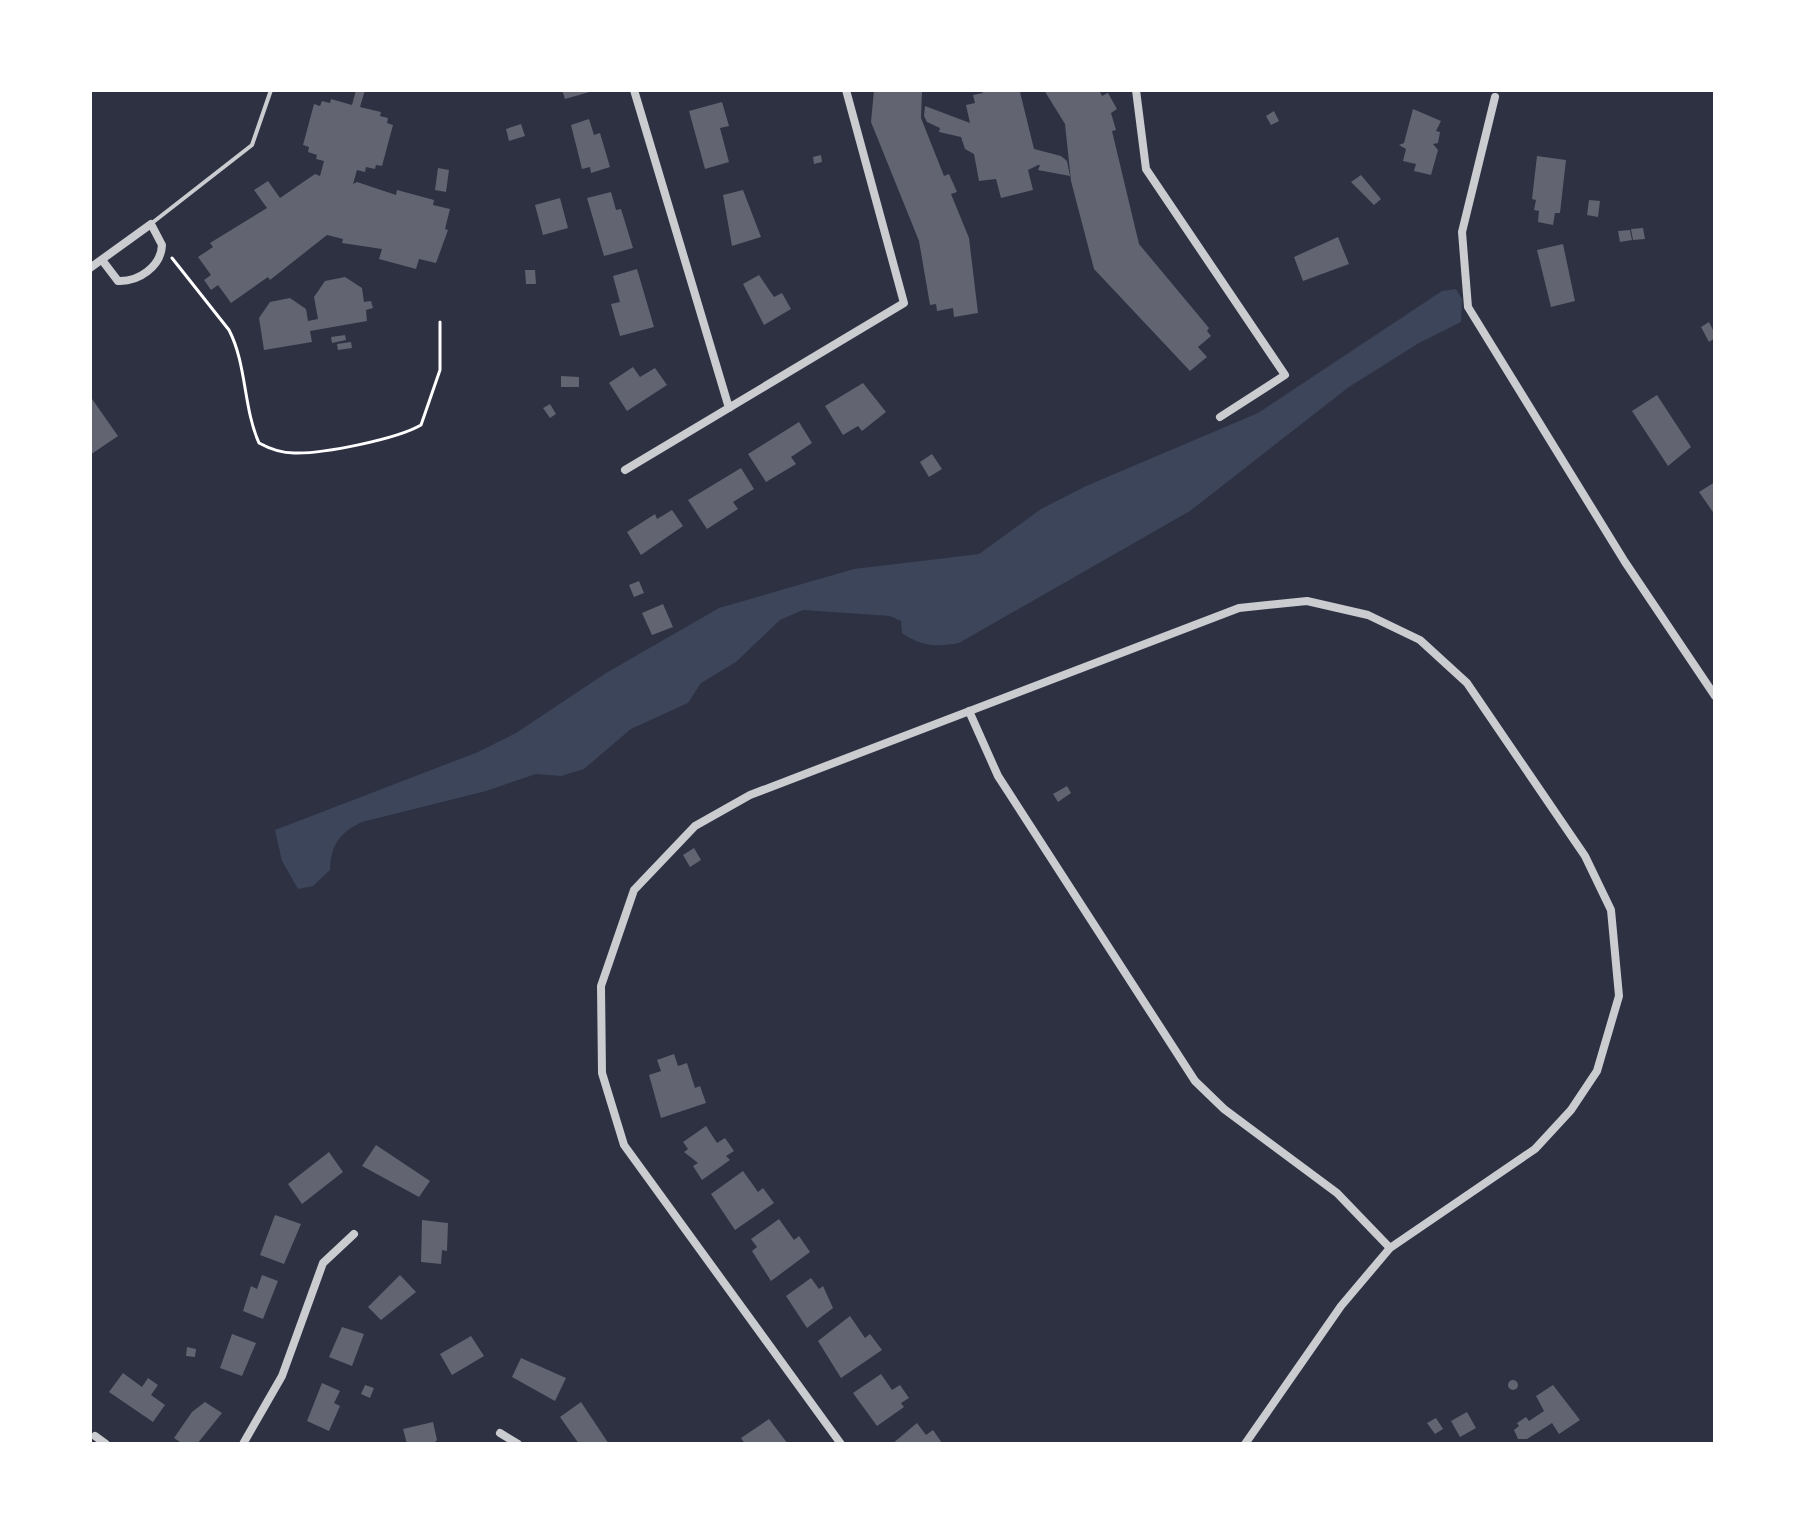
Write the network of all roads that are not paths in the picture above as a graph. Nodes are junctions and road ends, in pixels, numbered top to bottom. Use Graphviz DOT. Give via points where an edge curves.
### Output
graph roads {
  1 [pos="271,90"];
  2 [pos="634,90"];
  3 [pos="846,90"];
  4 [pos="1136,90"];
  5 [pos="1495,97"];
  6 [pos="151,224"];
  7 [pos="102,260"];
  8 [pos="90,268"];
  9 [pos="729,408"];
  10 [pos="1220,417"];
  11 [pos="625,470"];
  12 [pos="1715,696"];
  13 [pos="969,711"];
  14 [pos="354,1234"];
  15 [pos="1390,1248"];
  16 [pos="500,1433"];
  17 [pos="95,1436"];
  18 [pos="106,1444"];
  19 [pos="243,1444"];
  20 [pos="518,1444"];
  21 [pos="841,1444"];
  22 [pos="1245,1444"];
  1 -- 6 [label="lane" via="252,145"];
  2 -- 9 [label="street"];
  3 -- 9 [label="street" via="904,303"];
  4 -- 10 [label="street" via="1146,169 1285,375"];
  5 -- 12 [label="street" via="1462,232 1468,307 1625,562"];
  6 -- 7 [label="street"];
  6 -- 7 [label="street" via="162,245 157,263 130,282 118,281"];
  7 -- 8 [label="street"];
  9 -- 11 [label="street"];
  13 -- 15 [label="street" via="998,776 1195,1081 1224,1109 1337,1193"];
  13 -- 15 [label="street" via="1239,608 1307,601 1368,615 1420,640 1467,683 1585,856 1611,910 1619,996 1597,1071 1571,1110 1535,1149"];
  13 -- 21 [label="street" via="750,795 695,826 634,890 601,986 602,1073 624,1145"];
  14 -- 19 [label="street" via="323,1263 282,1376"];
  15 -- 22 [label="street" via="1341,1306"];
  16 -- 20 [label="street"];
  17 -- 18 [label="street"];
}
